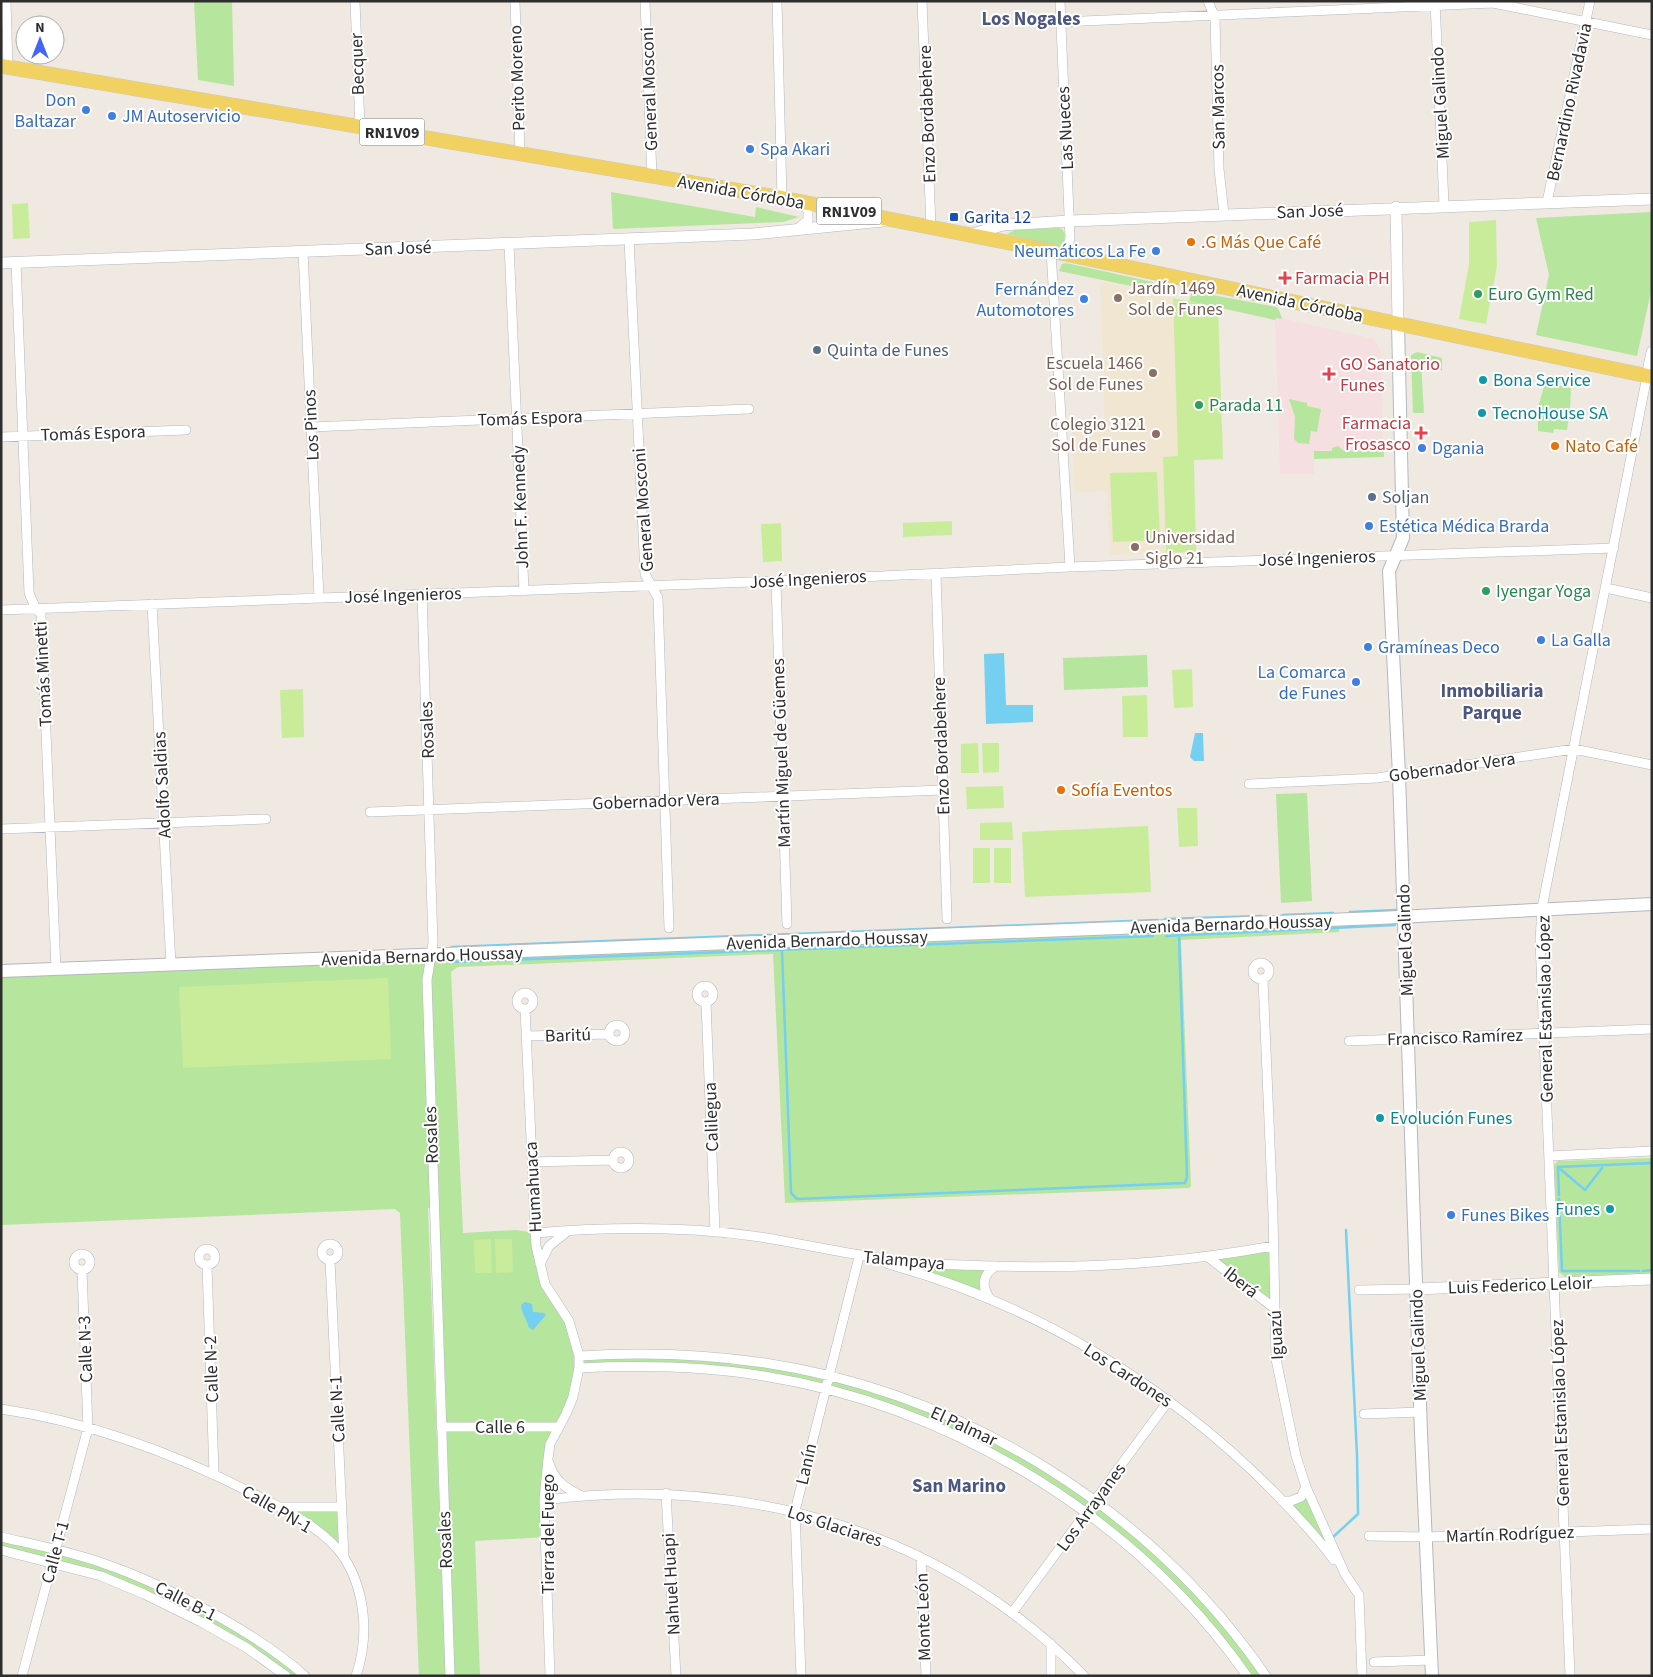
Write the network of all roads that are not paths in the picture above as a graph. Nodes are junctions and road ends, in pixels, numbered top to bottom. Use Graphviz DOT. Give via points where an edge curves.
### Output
graph roads {
  1 [pos="6,1"];
  2 [pos="355,1"];
  3 [pos="515,1"];
  4 [pos="645,1"];
  5 [pos="777,1"];
  6 [pos="922,1"];
  7 [pos="1060,1"];
  8 [pos="1208,1"];
  9 [pos="1590,1"];
  10 [pos="1435,3"];
  11 [pos="1212,15"];
  12 [pos="1060,22"];
  13 [pos="1586,22"];
  14 [pos="1652,35"];
  15 [pos="5,67"];
  16 [pos="360,127"];
  17 [pos="520,154"];
  18 [pos="652,176"];
  19 [pos="782,198"];
  20 [pos="1652,199"];
  21 [pos="803,202"];
  22 [pos="1547,202"];
  23 [pos="1444,205"];
  24 [pos="1396,207"];
  25 [pos="1224,214"];
  26 [pos="895,220"];
  27 [pos="1070,221"];
  28 [pos="932,227"];
  29 [pos="795,231"];
  30 [pos="969,235"];
  31 [pos="629,239"];
  32 [pos="509,244"];
  33 [pos="303,251"];
  34 [pos="1051,251"];
  35 [pos="1066,254"];
  36 [pos="16,262"];
  37 [pos="1,263"];
  38 [pos="1398,323"];
  39 [pos="1652,352"];
  40 [pos="1649,376"];
  41 [pos="748,409"];
  42 [pos="636,413"];
  43 [pos="516,418"];
  44 [pos="311,427"];
  45 [pos="186,430"];
  46 [pos="1,436"];
  47 [pos="23,436"];
  48 [pos="1614,548"];
  49 [pos="1395,556"];
  50 [pos="1070,567"];
  51 [pos="936,574"];
  52 [pos="776,581"];
  53 [pos="652,586"];
  54 [pos="1606,588"];
  55 [pos="524,590"];
  56 [pos="422,594"];
  57 [pos="319,598"];
  58 [pos="1652,598"];
  59 [pos="152,604"];
  60 [pos="36,609"];
  61 [pos="1,610"];
  62 [pos="1574,749"];
  63 [pos="1652,765"];
  64 [pos="1399,775"];
  65 [pos="1249,784"];
  66 [pos="943,790"];
  67 [pos="782,796"];
  68 [pos="665,801"];
  69 [pos="429,810"];
  70 [pos="370,812"];
  71 [pos="266,819"];
  72 [pos="164,823"];
  73 [pos="50,827"];
  74 [pos="1,829"];
  75 [pos="1652,904"];
  76 [pos="1542,908"];
  77 [pos="1404,917"];
  78 [pos="947,918"];
  79 [pos="787,924"];
  80 [pos="669,928"];
  81 [pos="431,956"];
  82 [pos="171,965"];
  83 [pos="56,969"];
  84 [pos="1,971"];
  85 [pos="1263,979"];
  86 [pos="706,1002"];
  87 [pos="525,1009"];
  88 [pos="1652,1029"];
  89 [pos="1544,1033"];
  90 [pos="610,1034"];
  91 [pos="526,1036"];
  92 [pos="1408,1038"];
  93 [pos="1349,1041"];
  94 [pos="1652,1151"];
  95 [pos="1549,1156"];
  96 [pos="613,1160"];
  97 [pos="532,1162"];
  98 [pos="571,1230"];
  99 [pos="715,1232"];
  100 [pos="535,1233"];
  101 [pos="1273,1246"];
  102 [pos="859,1257"];
  103 [pos="1208,1257"];
  104 [pos="330,1260"];
  105 [pos="207,1265"];
  106 [pos="540,1265"];
  107 [pos="996,1266"];
  108 [pos="82,1270"];
  109 [pos="1652,1279"];
  110 [pos="1554,1283"];
  111 [pos="1417,1289"];
  112 [pos="1359,1290"];
  113 [pos="990,1299"];
  114 [pos="1274,1308"];
  115 [pos="579,1356"];
  116 [pos="706,1356"];
  117 [pos="579,1368"];
  118 [pos="706,1369"];
  119 [pos="828,1376"];
  120 [pos="824,1389"];
  121 [pos="1169,1400"];
  122 [pos="1,1409"];
  123 [pos="1421,1412"];
  124 [pos="1364,1414"];
  125 [pos="442,1427"];
  126 [pos="558,1427"];
  127 [pos="88,1428"];
  128 [pos="548,1459"];
  129 [pos="214,1474"];
  130 [pos="1306,1488"];
  131 [pos="666,1493"];
  132 [pos="581,1496"];
  133 [pos="544,1500"];
  134 [pos="1095,1501"];
  135 [pos="1282,1501"];
  136 [pos="281,1508"];
  137 [pos="341,1508"];
  138 [pos="795,1512"];
  139 [pos="1086,1513"];
  140 [pos="1652,1529"];
  141 [pos="1564,1532"];
  142 [pos="1369,1536"];
  143 [pos="1,1537"];
  144 [pos="1425,1537"];
  145 [pos="1,1550"];
  146 [pos="56,1550"];
  147 [pos="344,1558"];
  148 [pos="921,1558"];
  149 [pos="52,1562"];
  150 [pos="1345,1574"];
  151 [pos="209,1612"];
  152 [pos="1012,1614"];
  153 [pos="201,1622"];
  154 [pos="1051,1644"];
  155 [pos="1432,1660"];
  156 [pos="1374,1662"];
  157 [pos="22,1676"];
  158 [pos="286,1676"];
  159 [pos="305,1676"];
  160 [pos="356,1676"];
  161 [pos="450,1676"];
  162 [pos="550,1676"];
  163 [pos="676,1676"];
  164 [pos="801,1676"];
  165 [pos="926,1676"];
  166 [pos="1051,1676"];
  167 [pos="1084,1676"];
  168 [pos="1247,1676"];
  169 [pos="1266,1676"];
  170 [pos="1362,1676"];
  171 [pos="1432,1676"];
  172 [pos="1570,1676"];
  1 -- 15 [label="street"];
  2 -- 16 [label="street, Becquer"];
  3 -- 17 [label="street, Perito Moreno"];
  4 -- 18 [label="street, General Mosconi"];
  5 -- 19 [label="street"];
  6 -- 28 [label="street, Enzo Bordabehere"];
  7 -- 12 [label="street, Las Nueces"];
  8 -- 11 [label="street, San Marcos"];
  9 -- 13 [label="street, Bernardino Rivadavia"];
  10 -- 11 [label="street"];
  10 -- 13 [label="street" via="1493,3"];
  10 -- 23 [label="street, Miguel Galindo"];
  11 -- 12 [label="street"];
  11 -- 25 [label="street, San Marcos" via="1215,18 1219,169"];
  12 -- 27 [label="street, Las Nueces"];
  13 -- 14 [label="street"];
  13 -- 22 [label="street, Bernardino Rivadavia"];
  15 -- 16 [label="main road, Avenida Córdoba / RN1V09"];
  16 -- 17 [label="main road, Avenida Córdoba / RN1V09"];
  17 -- 18 [label="main road, Avenida Córdoba / RN1V09"];
  18 -- 19 [label="main road, Avenida Córdoba / RN1V09"];
  19 -- 21 [label="main road, Avenida Córdoba / RN1V09"];
  20 -- 22 [label="street, San José"];
  21 -- 26 [label="main road, Avenida Córdoba / RN1V09"];
  21 -- 29 [label="street" via="808,220"];
  22 -- 23 [label="street, San José"];
  23 -- 24 [label="street, San José"];
  24 -- 25 [label="street, San José"];
  24 -- 38 [label="street, Miguel Galindo"];
  25 -- 27 [label="street, San José"];
  26 -- 28 [label="main road, Avenida Córdoba / RN1V09"];
  26 -- 29 [label="street, San José"];
  27 -- 30 [label="street, San José" via="1003,225"];
  27 -- 35 [label="street, Las Nueces"];
  28 -- 30 [label="main road, Avenida Córdoba / RN1V09"];
  29 -- 31 [label="street, San José"];
  30 -- 34 [label="main road, Avenida Córdoba / RN1V09"];
  31 -- 32 [label="street, San José"];
  31 -- 42 [label="street, General Mosconi"];
  32 -- 33 [label="street, San José"];
  32 -- 43 [label="street, John F. Kennedy"];
  33 -- 36 [label="street, San José"];
  33 -- 44 [label="street, Los Pinos"];
  34 -- 35 [label="main road, Avenida Córdoba / RN1V09"];
  34 -- 50 [label="street"];
  35 -- 38 [label="main road, Avenida Córdoba / RN1V09"];
  36 -- 37 [label="street, San José"];
  36 -- 47 [label="street, Tomás Minetti"];
  38 -- 40 [label="main road, Avenida Córdoba / RN1V09"];
  38 -- 49 [label="main road, Miguel Galindo" via="1403,538"];
  39 -- 40 [label="street, General Estanislao López"];
  40 -- 48 [label="street, General Estanislao López"];
  41 -- 42 [label="street, Tomás Espora"];
  42 -- 43 [label="street, Tomás Espora"];
  42 -- 53 [label="street, General Mosconi" via="645,574"];
  43 -- 44 [label="street, Tomás Espora"];
  43 -- 55 [label="street, John F. Kennedy"];
  44 -- 57 [label="street, Los Pinos"];
  45 -- 47 [label="street, Tomás Espora"];
  46 -- 47 [label="street, Tomás Espora"];
  47 -- 60 [label="street, Tomás Minetti" via="29,593"];
  48 -- 49 [label="street, José Ingenieros"];
  48 -- 54 [label="street, General Estanislao López"];
  49 -- 50 [label="street, José Ingenieros"];
  49 -- 64 [label="main road, Miguel Galindo" via="1389,571"];
  50 -- 51 [label="street, José Ingenieros"];
  51 -- 52 [label="street, José Ingenieros"];
  51 -- 66 [label="street, Enzo Bordabehere"];
  52 -- 53 [label="street, José Ingenieros"];
  52 -- 67 [label="street, Martín Miguel de Güemes"];
  53 -- 55 [label="street, José Ingenieros"];
  53 -- 68 [label="street, General Mosconi" via="658,598"];
  54 -- 58 [label="street"];
  54 -- 62 [label="street, General Estanislao López"];
  55 -- 56 [label="street, José Ingenieros"];
  56 -- 57 [label="street, José Ingenieros"];
  56 -- 69 [label="street, Rosales"];
  57 -- 59 [label="street, José Ingenieros"];
  59 -- 60 [label="street, José Ingenieros"];
  59 -- 72 [label="street, Adolfo Saldias"];
  60 -- 61 [label="street, José Ingenieros"];
  60 -- 73 [label="street, Tomás Minetti" via="42,614"];
  62 -- 63 [label="street, Gobernador Vera"];
  62 -- 64 [label="street, Gobernador Vera"];
  62 -- 76 [label="street, General Estanislao López"];
  64 -- 65 [label="street, Gobernador Vera"];
  64 -- 77 [label="main road, Miguel Galindo"];
  66 -- 67 [label="street, Gobernador Vera"];
  66 -- 78 [label="street, Enzo Bordabehere"];
  67 -- 68 [label="street, Gobernador Vera"];
  67 -- 79 [label="street, Martín Miguel de Güemes"];
  68 -- 69 [label="street, Gobernador Vera"];
  68 -- 80 [label="street, General Mosconi"];
  69 -- 70 [label="street, Gobernador Vera"];
  69 -- 81 [label="street, Rosales"];
  71 -- 72 [label="street"];
  72 -- 73 [label="street"];
  72 -- 82 [label="street, Adolfo Saldias"];
  73 -- 74 [label="street"];
  73 -- 83 [label="street, Tomás Minetti"];
  75 -- 76 [label="main road, Avenida Bernardo Houssay"];
  76 -- 77 [label="main road, Avenida Bernardo Houssay"];
  76 -- 89 [label="street, General Estanislao López" via="1540,940"];
  77 -- 81 [label="main road, Avenida Bernardo Houssay"];
  77 -- 92 [label="main road, Miguel Galindo"];
  81 -- 82 [label="main road, Avenida Bernardo Houssay"];
  81 -- 125 [label="street, Rosales" via="427,980"];
  82 -- 83 [label="main road, Avenida Bernardo Houssay"];
  83 -- 84 [label="main road, Avenida Bernardo Houssay"];
  85 -- 101 [label="street, Iguazú"];
  86 -- 99 [label="street, Calilegua"];
  87 -- 91 [label="street, Humahuaca"];
  88 -- 89 [label="street, Francisco Ramírez"];
  89 -- 92 [label="street, Francisco Ramírez"];
  89 -- 95 [label="street, General Estanislao López"];
  90 -- 91 [label="street, Baritú"];
  91 -- 97 [label="street, Humahuaca"];
  92 -- 93 [label="street, Francisco Ramírez"];
  92 -- 111 [label="main road, Miguel Galindo"];
  94 -- 95 [label="street"];
  95 -- 110 [label="street, General Estanislao López"];
  96 -- 97 [label="street"];
  97 -- 100 [label="street, Humahuaca"];
  98 -- 99 [label="street, Talampaya" via="667,1228"];
  98 -- 100 [label="street, Talampaya"];
  98 -- 106 [label="street" via="549,1246"];
  99 -- 102 [label="street, Talampaya" via="788,1242"];
  100 -- 106 [label="street, Humahuaca"];
  101 -- 103 [label="street, Talampaya"];
  101 -- 114 [label="street, Iguazú"];
  102 -- 107 [label="street, Talampaya"];
  102 -- 113 [label="street, Los Cardones" via="926,1275"];
  102 -- 119 [label="street, Lanín"];
  103 -- 107 [label="street, Talampaya" via="1082,1267"];
  103 -- 114 [label="street, Iberá"];
  104 -- 137 [label="street, Calle N-1"];
  105 -- 129 [label="street, Calle N-2"];
  106 -- 115 [label="street, Humahuaca" via="545,1284 569,1321"];
  107 -- 113 [label="street" via="988,1271 983,1281 984,1291"];
  108 -- 127 [label="street, Calle N-3"];
  109 -- 110 [label="street, Luis Federico Leloir"];
  110 -- 111 [label="street, Luis Federico Leloir"];
  110 -- 141 [label="street, General Estanislao López"];
  111 -- 112 [label="street, Luis Federico Leloir"];
  111 -- 123 [label="main road, Miguel Galindo"];
  113 -- 121 [label="street, Los Cardones" via="1083,1345"];
  114 -- 130 [label="street, Iguazú" via="1276,1360"];
  115 -- 116 [label="street, El Palmar"];
  115 -- 117 [label="street, Humahuaca"];
  116 -- 118 [label="street"];
  116 -- 119 [label="street, El Palmar" via="767,1363"];
  117 -- 118 [label="street, El Palmar" via="664,1366"];
  117 -- 126 [label="street, Tierra del Fuego" via="573,1397"];
  118 -- 120 [label="street, El Palmar"];
  119 -- 120 [label="street, Lanín"];
  119 -- 134 [label="street, El Palmar" via="909,1401 971,1428 1024,1455"];
  120 -- 138 [label="street, Lanín"];
  120 -- 139 [label="street, El Palmar" via="904,1414 950,1434 1016,1468"];
  121 -- 134 [label="street, Los Arrayanes"];
  121 -- 135 [label="street, Los Cardones" via="1232,1452"];
  122 -- 127 [label="street, Calle PN-1"];
  123 -- 124 [label="street"];
  123 -- 144 [label="main road, Miguel Galindo"];
  125 -- 126 [label="street, Calle 6"];
  125 -- 161 [label="street, Rosales"];
  126 -- 128 [label="street, Tierra del Fuego" via="550,1444"];
  127 -- 129 [label="street, Calle PN-1" via="127,1439"];
  127 -- 146 [label="street, Calle T-1"];
  128 -- 132 [label="street" via="552,1473 566,1488"];
  128 -- 133 [label="street, Tierra del Fuego"];
  129 -- 136 [label="street, Calle PN-1"];
  130 -- 135 [label="street" via="1301,1496"];
  130 -- 150 [label="street, Iguazú"];
  131 -- 132 [label="street, Los Glaciares"];
  131 -- 138 [label="street, Los Glaciares" via="718,1497"];
  131 -- 163 [label="street, Nahuel Huapi"];
  132 -- 133 [label="street, Los Glaciares"];
  133 -- 162 [label="street, Tierra del Fuego"];
  134 -- 139 [label="street, Los Arrayanes"];
  134 -- 169 [label="street, El Palmar" via="1152,1548 1198,1593"];
  135 -- 150 [label="street, Los Cardones" via="1320,1541"];
  136 -- 137 [label="street"];
  136 -- 147 [label="street, Calle PN-1" via="302,1519"];
  137 -- 147 [label="street, Calle N-1"];
  138 -- 148 [label="street, Los Glaciares" via="846,1527"];
  138 -- 164 [label="street, Lanín"];
  139 -- 152 [label="street, Los Arrayanes"];
  139 -- 168 [label="street, El Palmar" via="1128,1547 1187,1604"];
  140 -- 141 [label="street, Martín Rodríguez"];
  141 -- 144 [label="street, Martín Rodríguez"];
  141 -- 172 [label="street, General Estanislao López"];
  142 -- 144 [label="street, Martín Rodríguez"];
  143 -- 146 [label="street, Calle B-1"];
  144 -- 155 [label="main road, Miguel Galindo"];
  145 -- 149 [label="street, Calle B-1"];
  146 -- 149 [label="street, Calle T-1"];
  146 -- 151 [label="street, Calle B-1" via="105,1564"];
  147 -- 160 [label="street, Calle PN-1" via="362,1603 365,1629 362,1659"];
  148 -- 152 [label="street, Los Glaciares"];
  148 -- 165 [label="street, Monte León"];
  149 -- 153 [label="street, Calle B-1" via="101,1576"];
  149 -- 157 [label="street, Calle T-1"];
  150 -- 170 [label="street, Iguazú" via="1359,1595"];
  151 -- 153 [label="street"];
  151 -- 159 [label="street, Calle B-1" via="253,1638"];
  152 -- 154 [label="street, Los Glaciares"];
  153 -- 158 [label="street, Calle B-1"];
  154 -- 166 [label="street"];
  154 -- 167 [label="street, Los Glaciares"];
  155 -- 156 [label="street"];
  155 -- 171 [label="main road, Miguel Galindo"];
}
